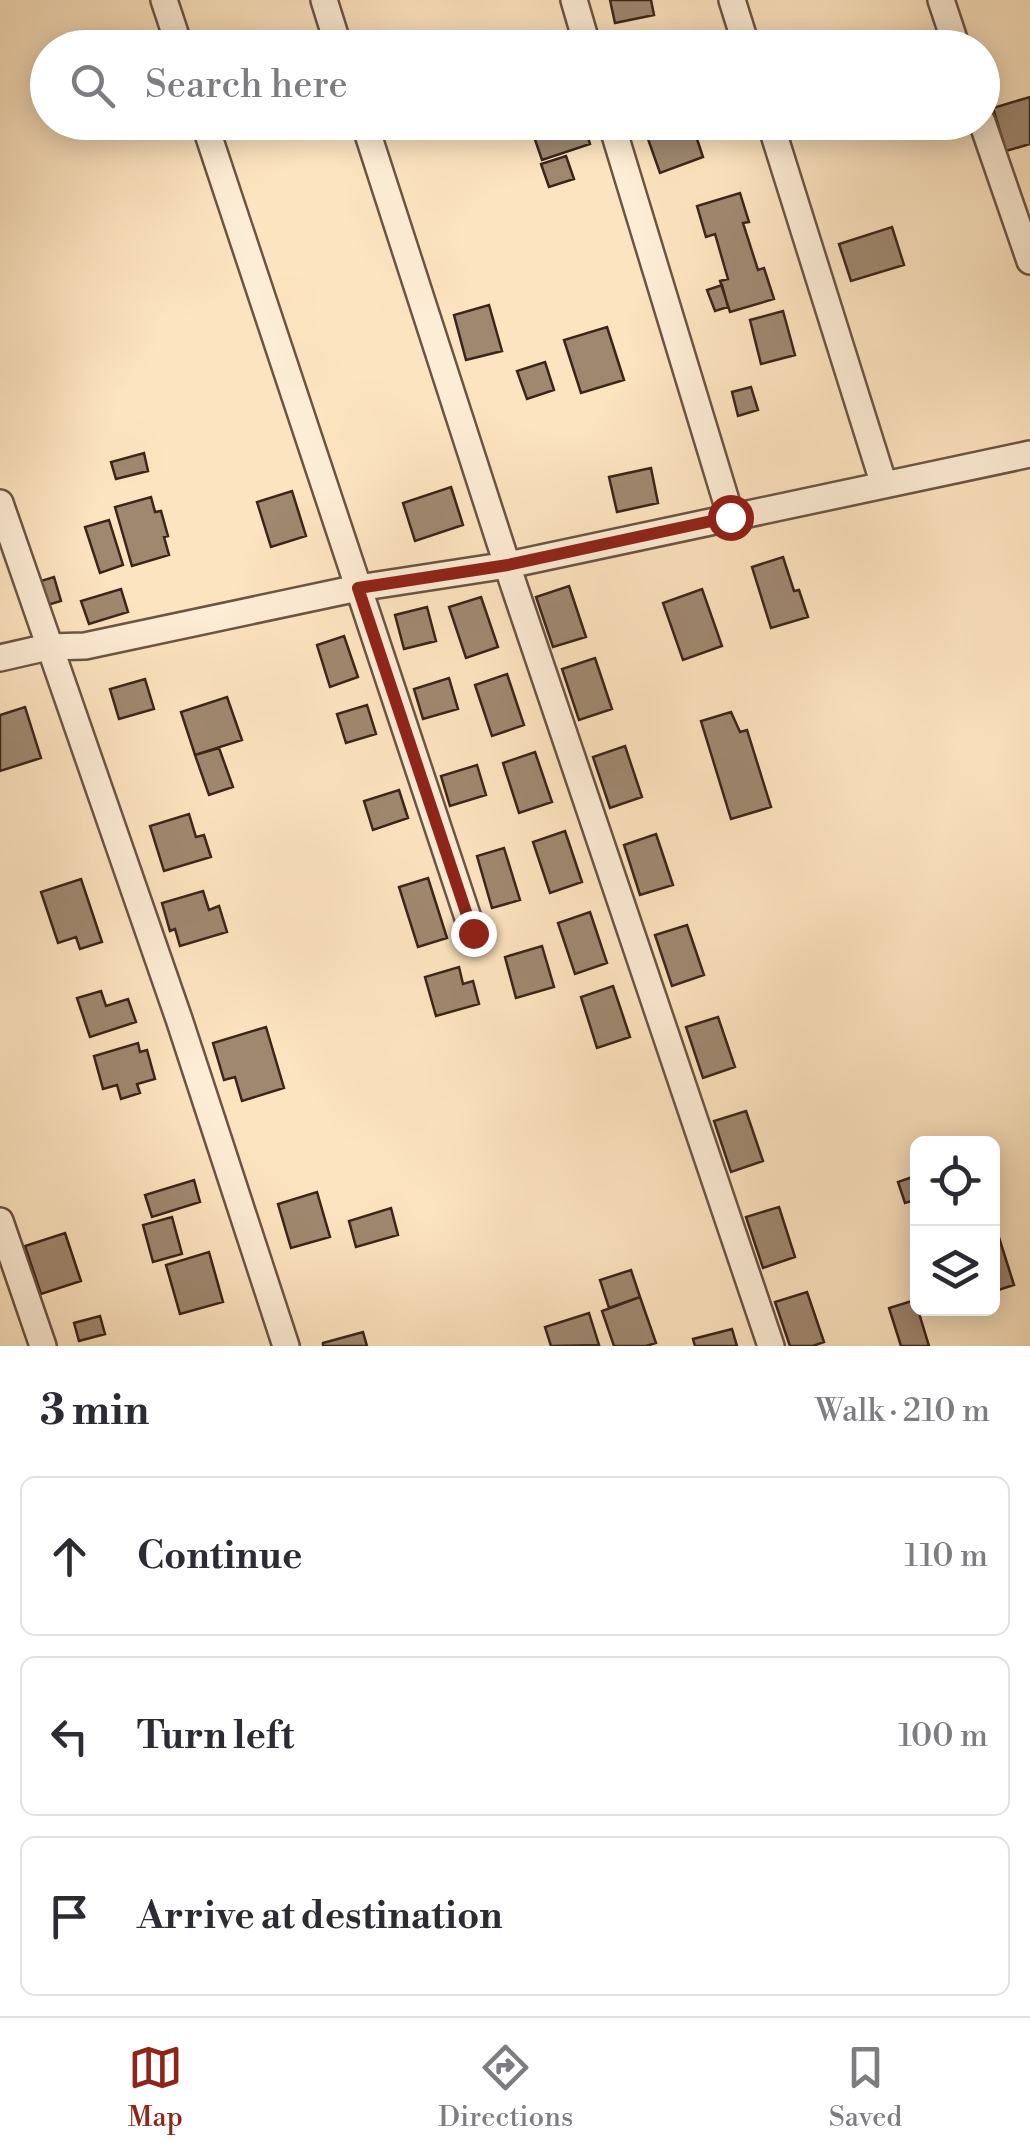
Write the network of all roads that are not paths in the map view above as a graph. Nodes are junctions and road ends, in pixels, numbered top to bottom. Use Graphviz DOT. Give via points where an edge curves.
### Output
graph roads {
  1 [pos="164,0"];
  2 [pos="324,0"];
  3 [pos="574,0"];
  4 [pos="732,0"];
  5 [pos="940,0"];
  6 [pos="174,30"];
  7 [pos="334,30"];
  8 [pos="583,30"];
  9 [pos="741,30"];
  10 [pos="951,30"];
  11 [pos="210,140"];
  12 [pos="370,140"];
  13 [pos="616,140"];
  14 [pos="776,140"];
  15 [pos="988,140"];
  16 [pos="1030,261"];
  17 [pos="1030,454"];
  18 [pos="884,485"];
  19 [pos="0,503"];
  20 [pos="730,517"];
  21 [pos="508,565"];
  22 [pos="358,588"];
  23 [pos="48,647"];
  24 [pos="0,658"];
  25 [pos="473,933"];
  26 [pos="0,1220"];
  27 [pos="42,1346"];
  28 [pos="286,1346"];
  29 [pos="771,1346"];
  1 -- 6 [label="street"];
  2 -- 7 [label="street"];
  3 -- 8 [label="street"];
  4 -- 9 [label="street"];
  5 -- 10 [label="street"];
  11 -- 22 [label="street"];
  12 -- 21 [label="street"];
  13 -- 20 [label="street"];
  14 -- 18 [label="street"];
  15 -- 16 [label="street"];
  17 -- 18 [label="street"];
  18 -- 20 [label="street"];
  19 -- 23 [label="street"];
  20 -- 21 [label="street"];
  21 -- 22 [label="street"];
  21 -- 29 [label="street"];
  22 -- 23 [label="street" via="85,646"];
  22 -- 25 [label="street"];
  23 -- 24 [label="street"];
  23 -- 28 [label="street"];
  26 -- 27 [label="street"];
}
